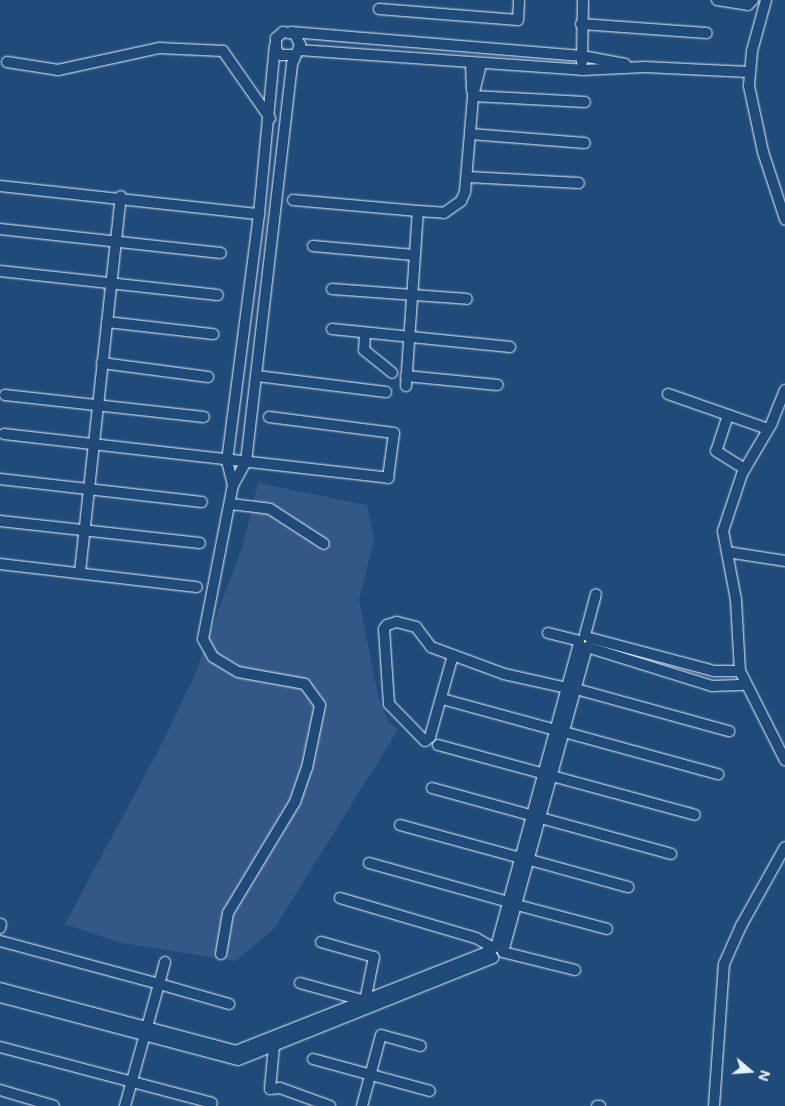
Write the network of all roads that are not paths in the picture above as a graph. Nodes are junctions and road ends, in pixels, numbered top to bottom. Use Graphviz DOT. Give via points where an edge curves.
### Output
graph roads {
  1 [pos="519,0"];
  2 [pos="583,0"];
  3 [pos="717,0"];
  4 [pos="753,0"];
  5 [pos="764,0"];
  6 [pos="379,8"];
  7 [pos="582,24"];
  8 [pos="291,32"];
  9 [pos="707,33"];
  10 [pos="390,40"];
  11 [pos="275,46"];
  12 [pos="480,47"];
  13 [pos="296,52"];
  14 [pos="582,56"];
  15 [pos="388,57"];
  16 [pos="7,62"];
  17 [pos="476,63"];
  18 [pos="645,68"];
  19 [pos="582,70"];
  20 [pos="749,72"];
  21 [pos="473,96"];
  22 [pos="585,102"];
  23 [pos="270,118"];
  24 [pos="470,134"];
  25 [pos="585,143"];
  26 [pos="468,177"];
  27 [pos="578,184"];
  28 [pos="0,186"];
  29 [pos="121,196"];
  30 [pos="293,200"];
  31 [pos="418,211"];
  32 [pos="260,214"];
  33 [pos="785,219"];
  34 [pos="0,229"];
  35 [pos="116,241"];
  36 [pos="314,246"];
  37 [pos="221,253"];
  38 [pos="414,255"];
  39 [pos="0,271"];
  40 [pos="111,284"];
  41 [pos="332,289"];
  42 [pos="218,295"];
  43 [pos="412,296"];
  44 [pos="467,299"];
  45 [pos="107,322"];
  46 [pos="332,329"];
  47 [pos="365,333"];
  48 [pos="213,334"];
  49 [pos="408,338"];
  50 [pos="243,342"];
  51 [pos="261,344"];
  52 [pos="510,346"];
  53 [pos="102,363"];
  54 [pos="392,373"];
  55 [pos="257,376"];
  56 [pos="208,377"];
  57 [pos="498,384"];
  58 [pos="785,390"];
  59 [pos="386,392"];
  60 [pos="668,394"];
  61 [pos="5,395"];
  62 [pos="98,404"];
  63 [pos="728,415"];
  64 [pos="204,417"];
  65 [pos="269,417"];
  66 [pos="768,429"];
  67 [pos="4,434"];
  68 [pos="93,445"];
  69 [pos="227,461"];
  70 [pos="246,462"];
  71 [pos="745,469"];
  72 [pos="0,479"];
  73 [pos="233,485"];
  74 [pos="89,490"];
  75 [pos="202,502"];
  76 [pos="230,504"];
  77 [pos="0,521"];
  78 [pos="85,530"];
  79 [pos="200,543"];
  80 [pos="324,544"];
  81 [pos="727,552"];
  82 [pos="785,561"];
  83 [pos="0,564"];
  84 [pos="80,572"];
  85 [pos="198,587"];
  86 [pos="596,594"];
  87 [pos="548,632"];
  88 [pos="584,641"];
  89 [pos="453,655"];
  90 [pos="740,671"];
  91 [pos="745,685"];
  92 [pos="572,689"];
  93 [pos="446,700"];
  94 [pos="560,731"];
  95 [pos="729,731"];
  96 [pos="438,745"];
  97 [pos="785,760"];
  98 [pos="718,774"];
  99 [pos="548,775"];
  100 [pos="432,788"];
  101 [pos="695,815"];
  102 [pos="537,817"];
  103 [pos="400,825"];
  104 [pos="784,852"];
  105 [pos="670,854"];
  106 [pos="525,859"];
  107 [pos="369,863"];
  108 [pos="628,887"];
  109 [pos="340,898"];
  110 [pos="513,903"];
  111 [pos="607,929"];
  112 [pos="0,941"];
  113 [pos="321,942"];
  114 [pos="495,951"];
  115 [pos="221,954"];
  116 [pos="165,962"];
  117 [pos="576,970"];
  118 [pos="300,983"];
  119 [pos="159,984"];
  120 [pos="0,988"];
  121 [pos="0,997"];
  122 [pos="365,1001"];
  123 [pos="229,1004"];
  124 [pos="145,1032"];
  125 [pos="274,1046"];
  126 [pos="421,1046"];
  127 [pos="0,1047"];
  128 [pos="313,1059"];
  129 [pos="371,1074"];
  130 [pos="132,1082"];
  131 [pos="0,1090"];
  132 [pos="430,1091"];
  133 [pos="212,1103"];
  134 [pos="54,1106"];
  135 [pos="125,1106"];
  136 [pos="330,1106"];
  137 [pos="362,1106"];
  138 [pos="714,1106"];
  1 -- 6 [label="street" via="518,20"];
  2 -- 7 [label="street"];
  3 -- 4 [label="street" via="748,5"];
  5 -- 20 [label="street"];
  7 -- 9 [label="street"];
  7 -- 14 [label="street"];
  8 -- 10 [label="street"];
  8 -- 11 [label="street" via="279,34"];
  8 -- 13 [label="street" via="298,37"];
  10 -- 12 [label="street"];
  10 -- 15 [label="street"];
  11 -- 13 [label="street" via="281,55"];
  11 -- 23 [label="street"];
  12 -- 14 [label="street"];
  12 -- 17 [label="street"];
  13 -- 15 [label="street"];
  13 -- 51 [label="street"];
  14 -- 18 [label="street"];
  14 -- 19 [label="street"];
  15 -- 17 [label="street"];
  16 -- 23 [label="street" via="58,70 158,48 222,51"];
  17 -- 19 [label="street"];
  17 -- 21 [label="street"];
  18 -- 19 [label="street"];
  18 -- 20 [label="street"];
  20 -- 33 [label="street" via="753,110"];
  21 -- 22 [label="street"];
  21 -- 24 [label="street"];
  23 -- 32 [label="street"];
  24 -- 25 [label="street"];
  24 -- 26 [label="street"];
  26 -- 27 [label="street"];
  26 -- 31 [label="street" via="461,201 452,209 444,213"];
  28 -- 29 [label="street"];
  29 -- 32 [label="street"];
  29 -- 35 [label="street"];
  30 -- 31 [label="street"];
  31 -- 38 [label="street"];
  32 -- 50 [label="street"];
  34 -- 35 [label="street"];
  35 -- 37 [label="street"];
  35 -- 40 [label="street"];
  36 -- 38 [label="street"];
  38 -- 43 [label="street"];
  39 -- 40 [label="street"];
  40 -- 42 [label="street"];
  40 -- 45 [label="street"];
  41 -- 43 [label="street"];
  43 -- 44 [label="street"];
  43 -- 49 [label="street"];
  45 -- 48 [label="street"];
  45 -- 53 [label="street"];
  46 -- 47 [label="street"];
  47 -- 49 [label="street"];
  47 -- 54 [label="street" via="364,350"];
  49 -- 52 [label="street"];
  49 -- 57 [label="street" via="406,381"];
  50 -- 51 [label="street"];
  50 -- 69 [label="street"];
  51 -- 55 [label="street"];
  53 -- 56 [label="street"];
  53 -- 62 [label="street"];
  55 -- 59 [label="street"];
  55 -- 70 [label="street"];
  58 -- 66 [label="street"];
  60 -- 63 [label="street"];
  61 -- 62 [label="street"];
  62 -- 64 [label="street"];
  62 -- 68 [label="street"];
  63 -- 66 [label="street"];
  63 -- 71 [label="street" via="716,451"];
  65 -- 70 [label="street" via="394,433 388,478"];
  66 -- 71 [label="street"];
  67 -- 68 [label="street"];
  68 -- 69 [label="street"];
  68 -- 74 [label="street"];
  69 -- 70 [label="street"];
  69 -- 73 [label="street"];
  70 -- 73 [label="street"];
  71 -- 81 [label="street" via="724,531"];
  72 -- 74 [label="street"];
  73 -- 76 [label="street"];
  74 -- 75 [label="street"];
  74 -- 78 [label="street"];
  76 -- 80 [label="street" via="270,509"];
  76 -- 115 [label="street" via="203,639 213,657 238,672 305,684 320,705 307,768 295,802 228,913"];
  77 -- 78 [label="street"];
  78 -- 79 [label="street"];
  78 -- 84 [label="street"];
  81 -- 82 [label="street"];
  81 -- 90 [label="street" via="736,600"];
  83 -- 84 [label="street"];
  84 -- 85 [label="street"];
  86 -- 88 [label="street"];
  87 -- 88 [label="street"];
  88 -- 90 [label="street" via="714,671"];
  88 -- 91 [label="street" via="712,686"];
  88 -- 92 [label="street"];
  89 -- 89 [label="street" via="430,737 425,741 389,704 385,626 397,622 416,627 428,645"];
  89 -- 92 [label="street" via="504,674"];
  90 -- 91 [label="street"];
  91 -- 97 [label="street"];
  92 -- 94 [label="street"];
  92 -- 95 [label="street"];
  93 -- 94 [label="street"];
  94 -- 98 [label="street"];
  94 -- 99 [label="street"];
  96 -- 99 [label="street"];
  99 -- 101 [label="street"];
  99 -- 102 [label="street"];
  100 -- 102 [label="street"];
  102 -- 105 [label="street"];
  102 -- 106 [label="street"];
  103 -- 106 [label="street"];
  104 -- 138 [label="street" via="741,926 724,964"];
  106 -- 108 [label="street"];
  106 -- 110 [label="street"];
  107 -- 110 [label="street"];
  109 -- 114 [label="street" via="476,938"];
  110 -- 111 [label="street"];
  110 -- 114 [label="street"];
  112 -- 119 [label="street"];
  113 -- 122 [label="street" via="374,957"];
  114 -- 117 [label="street"];
  114 -- 122 [label="street"];
  114 -- 125 [label="street"];
  116 -- 119 [label="street"];
  118 -- 122 [label="street"];
  119 -- 123 [label="street"];
  119 -- 124 [label="street"];
  120 -- 124 [label="street"];
  121 -- 124 [label="street"];
  122 -- 124 [label="street" via="240,1051"];
  124 -- 125 [label="street" via="238,1060"];
  124 -- 130 [label="street"];
  125 -- 136 [label="street" via="270,1089 280,1088"];
  126 -- 129 [label="street" via="381,1035"];
  127 -- 130 [label="street"];
  128 -- 129 [label="street"];
  129 -- 132 [label="street"];
  129 -- 137 [label="street"];
  130 -- 133 [label="street"];
  130 -- 135 [label="street"];
  131 -- 134 [label="street"];
}
